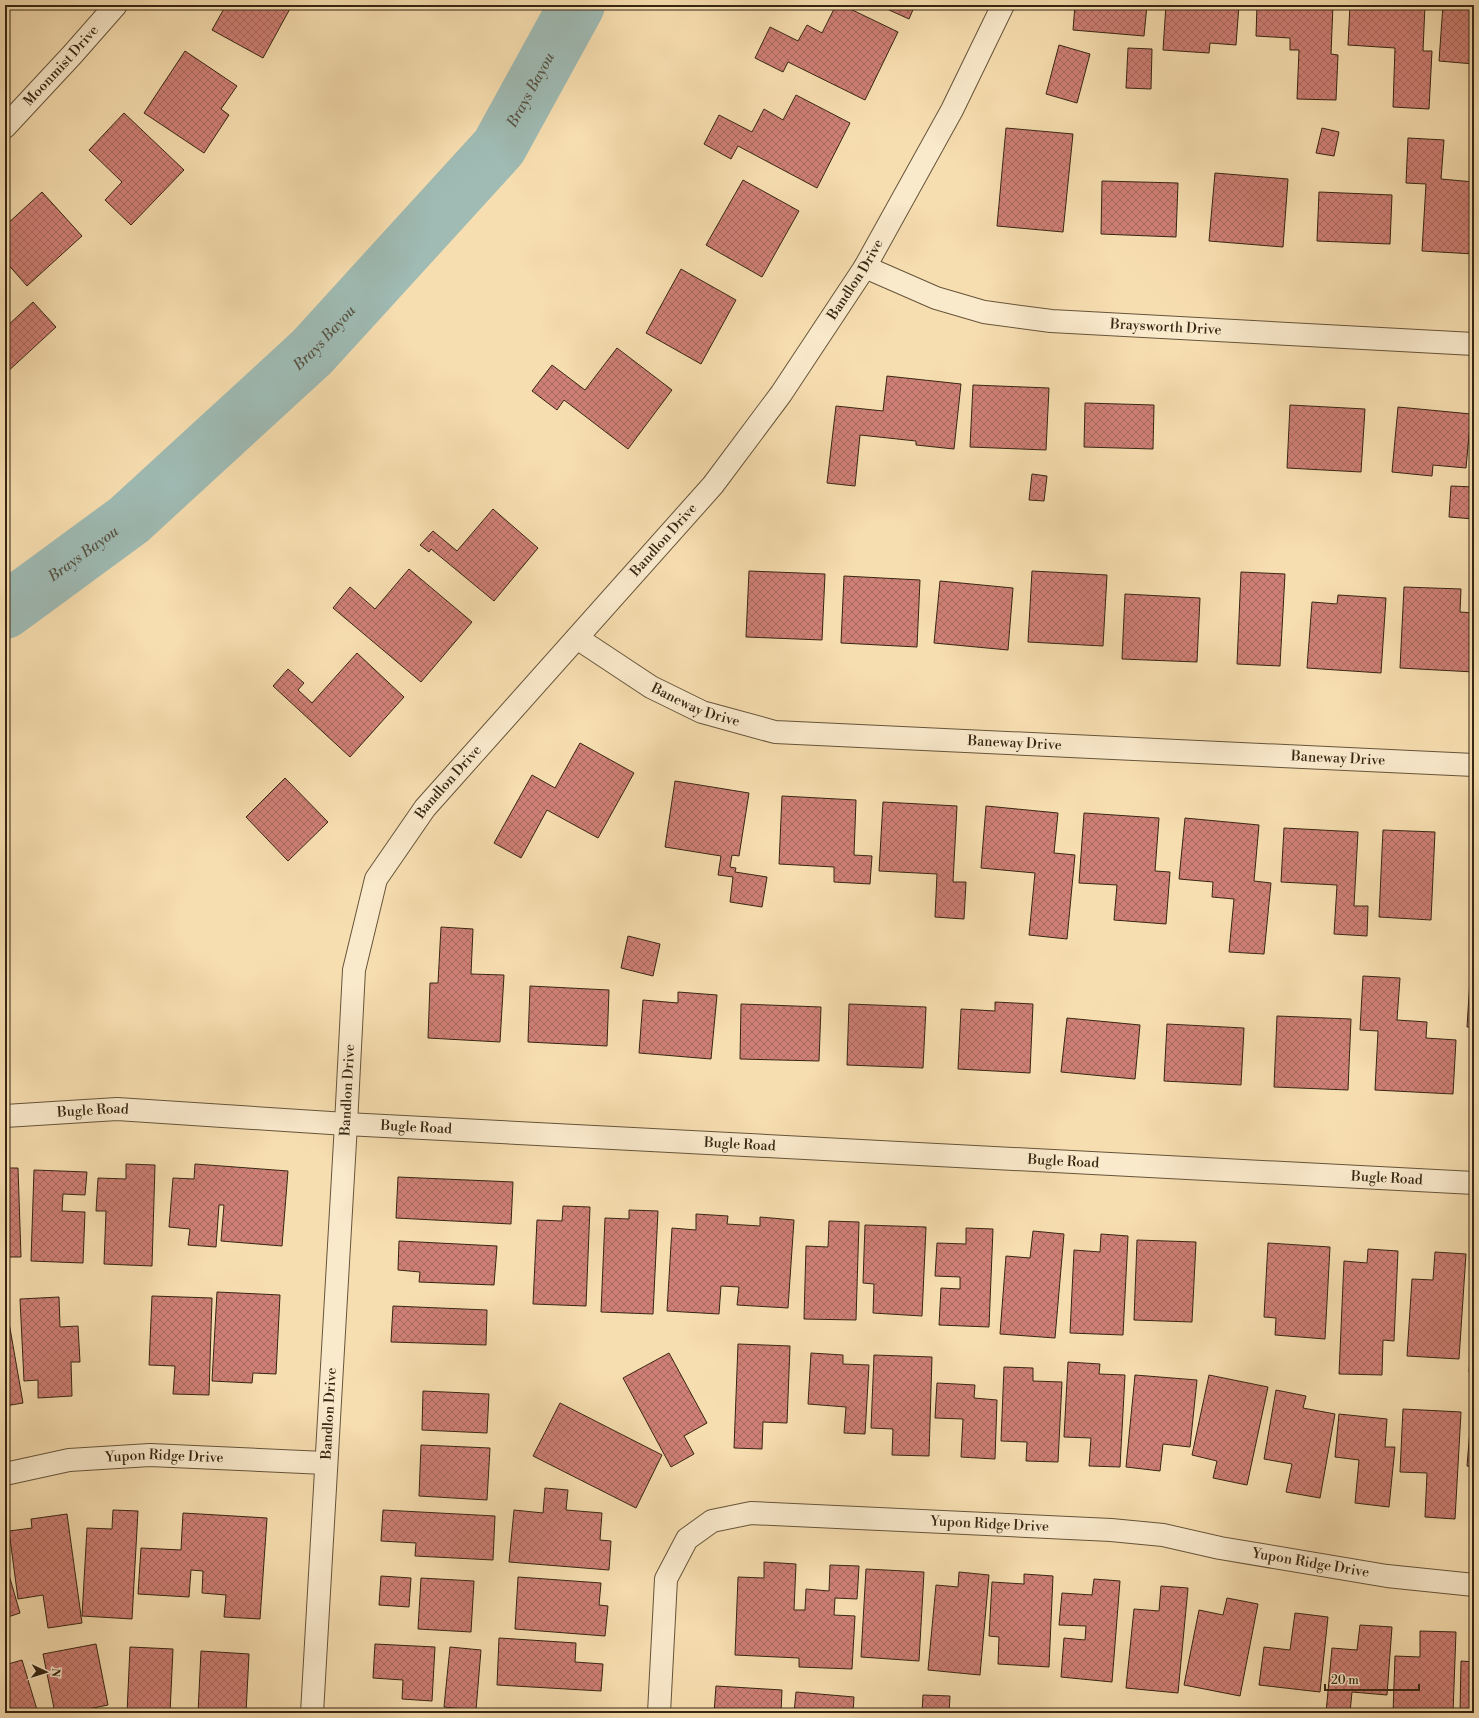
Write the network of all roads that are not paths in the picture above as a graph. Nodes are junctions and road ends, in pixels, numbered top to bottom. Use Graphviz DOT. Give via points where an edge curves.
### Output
graph roads {
  1 [pos="116,5"];
  2 [pos="1003,5"];
  3 [pos="5,127"];
  4 [pos="865,267"];
  5 [pos="1474,344"];
  6 [pos="577,638"];
  7 [pos="1474,765"];
  8 [pos="5,1116"];
  9 [pos="346,1124"];
  10 [pos="1474,1183"];
  11 [pos="325,1463"];
  12 [pos="5,1474"];
  13 [pos="1474,1584"];
  14 [pos="312,1713"];
  15 [pos="659,1713"];
  1 -- 3 [label="street, Moonmist Drive"];
  2 -- 4 [label="street, Bandlon Drive" via="952,110"];
  4 -- 5 [label="street, Braysworth Drive" via="936,298 984,312 1051,321"];
  4 -- 6 [label="street, Bandlon Drive" via="781,394 713,485"];
  6 -- 7 [label="street, Baneway Drive" via="651,687 702,712 776,732"];
  6 -- 9 [label="street, Bandlon Drive" via="425,808 376,879 354,970"];
  8 -- 9 [label="street, Bugle Road" via="116,1109"];
  9 -- 10 [label="street, Bugle Road"];
  9 -- 11 [label="street, Bandlon Drive"];
  11 -- 12 [label="street, Yupon Ridge Drive" via="150,1455 69,1460"];
  11 -- 14 [label="street, Bandlon Drive"];
  13 -- 15 [label="street, Yupon Ridge Drive" via="1387,1576 1220,1548 1163,1535 1111,1530 751,1513 712,1521 687,1539 666,1579"];
}
